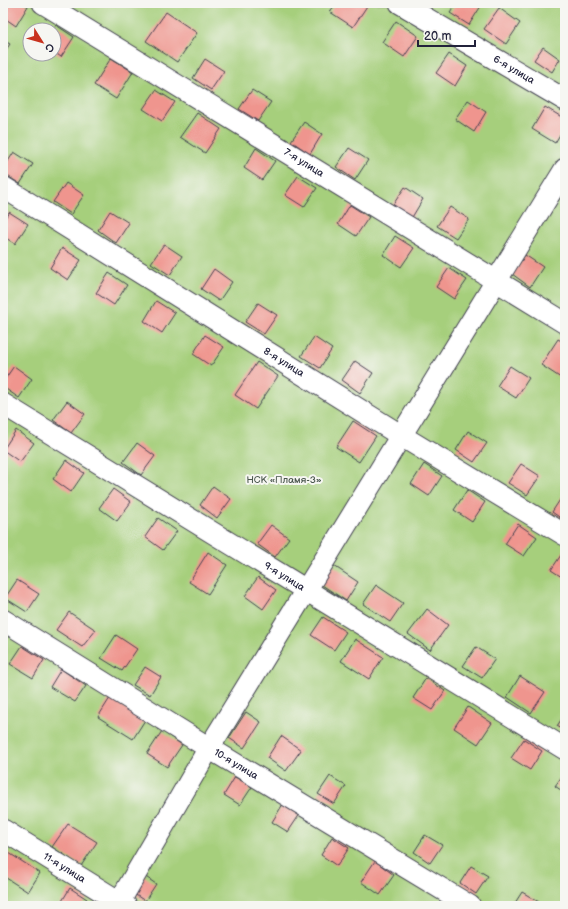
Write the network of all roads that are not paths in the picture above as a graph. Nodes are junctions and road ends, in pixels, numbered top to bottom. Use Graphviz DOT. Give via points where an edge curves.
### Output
graph roads {
  1 [pos="43,3"];
  2 [pos="400,3"];
  3 [pos="565,100"];
  4 [pos="565,169"];
  5 [pos="3,187"];
  6 [pos="496,280"];
  7 [pos="565,323"];
  8 [pos="3,404"];
  9 [pos="400,435"];
  10 [pos="565,535"];
  11 [pos="306,591"];
  12 [pos="3,620"];
  13 [pos="209,748"];
  14 [pos="565,749"];
  15 [pos="3,830"];
  16 [pos="120,905"];
  17 [pos="470,906"];
  1 -- 6 [label="street, 7-я улица"];
  2 -- 3 [label="street, 6-я улица"];
  4 -- 6 [label="street"];
  5 -- 9 [label="street, 8-я улица"];
  6 -- 7 [label="street, 7-я улица"];
  6 -- 9 [label="street"];
  8 -- 11 [label="street, 9-я улица"];
  9 -- 10 [label="street, 8-я улица"];
  9 -- 11 [label="street"];
  11 -- 13 [label="street"];
  11 -- 14 [label="street, 9-я улица"];
  12 -- 13 [label="street, 10-я улица"];
  13 -- 16 [label="street"];
  13 -- 17 [label="street, 10-я улица"];
  15 -- 16 [label="street, 11-я улица"];
}
